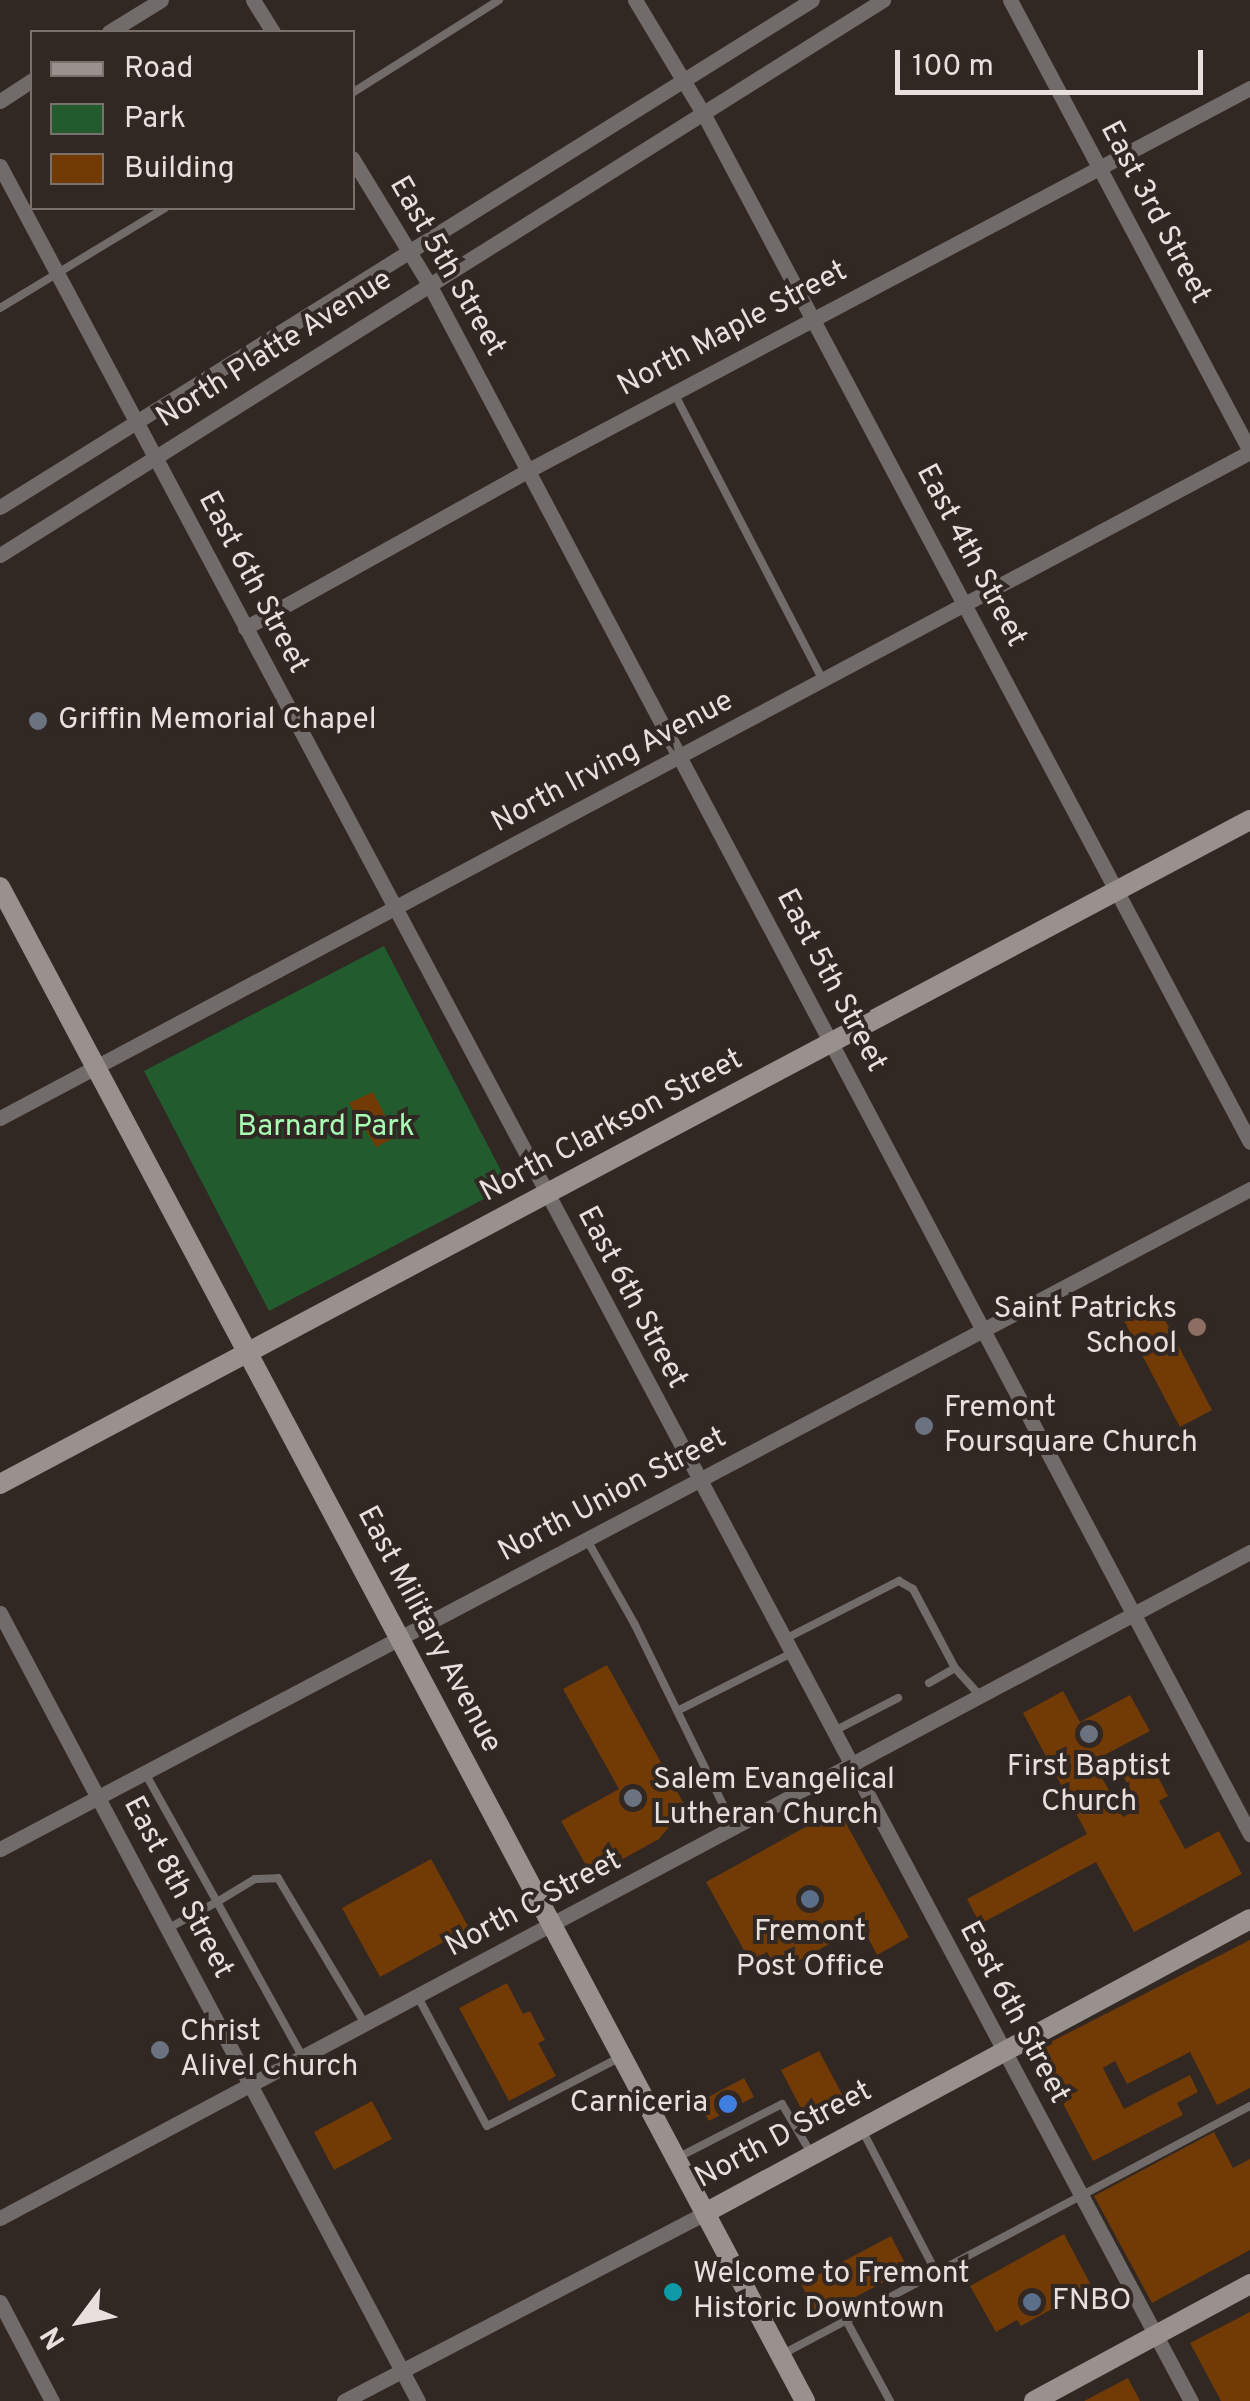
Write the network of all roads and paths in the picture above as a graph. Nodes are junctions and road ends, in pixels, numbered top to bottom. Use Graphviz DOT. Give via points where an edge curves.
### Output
graph roads {
  1 [pos="161,0"];
  2 [pos="253,0"];
  3 [pos="499,0"];
  4 [pos="635,0"];
  5 [pos="812,0"];
  6 [pos="884,0"];
  7 [pos="1010,0"];
  8 [pos="112,30"];
  9 [pos="272,30"];
  10 [pos="30,81"];
  11 [pos="685,81"];
  12 [pos="355,91"];
  13 [pos="1248,95"];
  14 [pos="0,100"];
  15 [pos="703,113"];
  16 [pos="355,163"];
  17 [pos="0,166"];
  18 [pos="1098,169"];
  19 [pos="162,210"];
  20 [pos="410,250"];
  21 [pos="57,273"];
  22 [pos="430,286"];
  23 [pos="0,308"];
  24 [pos="813,318"];
  25 [pos="674,393"];
  26 [pos="134,422"];
  27 [pos="1250,452"];
  28 [pos="154,458"];
  29 [pos="527,472"];
  30 [pos="0,507"];
  31 [pos="0,555"];
  32 [pos="964,605"];
  33 [pos="244,628"];
  34 [pos="824,681"];
  35 [pos="679,760"];
  36 [pos="1250,820"];
  37 [pos="0,888"];
  38 [pos="1118,891"];
  39 [pos="395,908"];
  40 [pos="834,1044"];
  41 [pos="95,1068"];
  42 [pos="0,1118"];
  43 [pos="1250,1142"];
  44 [pos="1250,1189"];
  45 [pos="545,1196"];
  46 [pos="984,1330"];
  47 [pos="247,1354"];
  48 [pos="698,1480"];
  49 [pos="0,1484"];
  50 [pos="587,1540"];
  51 [pos="1250,1552"];
  52 [pos="0,1613"];
  53 [pos="1133,1614"];
  54 [pos="400,1641"];
  55 [pos="787,1647"];
  56 [pos="955,1668"];
  57 [pos="929,1683"];
  58 [pos="981,1696"];
  59 [pos="898,1698"];
  60 [pos="677,1711"];
  61 [pos="832,1732"];
  62 [pos="850,1767"];
  63 [pos="145,1773"];
  64 [pos="98,1797"];
  65 [pos="735,1829"];
  66 [pos="1250,1834"];
  67 [pos="0,1849"];
  68 [pos="216,1902"];
  69 [pos="1250,1919"];
  70 [pos="552,1927"];
  71 [pos="167,1929"];
  72 [pos="418,1997"];
  73 [pos="366,2025"];
  74 [pos="1003,2052"];
  75 [pos="621,2057"];
  76 [pos="303,2058"];
  77 [pos="250,2086"];
  78 [pos="1250,2106"];
  79 [pos="861,2128"];
  80 [pos="812,2155"];
  81 [pos="676,2159"];
  82 [pos="1079,2196"];
  83 [pos="705,2212"];
  84 [pos="0,2218"];
  85 [pos="936,2272"];
  86 [pos="1250,2284"];
  87 [pos="0,2302"];
  88 [pos="846,2320"];
  89 [pos="1156,2335"];
  90 [pos="780,2355"];
  91 [pos="402,2370"];
  92 [pos="52,2401"];
  93 [pos="344,2401"];
  94 [pos="418,2401"];
  95 [pos="804,2401"];
  96 [pos="890,2401"];
  97 [pos="1034,2401"];
  98 [pos="1191,2401"];
  1 -- 8 [label="street"];
  2 -- 9 [label="street"];
  3 -- 12 [label="lane"];
  4 -- 11 [label="street, East 4th Street"];
  5 -- 11 [label="street, North Platte Avenue"];
  6 -- 15 [label="street, North Platte Avenue"];
  7 -- 18 [label="street, East 3rd Street"];
  10 -- 14 [label="street"];
  11 -- 15 [label="street, East 4th Street"];
  11 -- 20 [label="street, North Platte Avenue"];
  13 -- 18 [label="street, North Maple Street"];
  15 -- 22 [label="street, North Platte Avenue"];
  15 -- 24 [label="street, East 4th Street"];
  16 -- 20 [label="street, East 5th Street"];
  17 -- 21 [label="street, East 6th Street"];
  18 -- 24 [label="street, North Maple Street"];
  18 -- 27 [label="street, East 3rd Street"];
  19 -- 21 [label="lane"];
  20 -- 22 [label="street, East 5th Street"];
  20 -- 26 [label="street, North Platte Avenue"];
  21 -- 23 [label="lane"];
  21 -- 26 [label="street, East 6th Street"];
  22 -- 28 [label="street, North Platte Avenue"];
  22 -- 29 [label="street, East 5th Street"];
  24 -- 25 [label="street, North Maple Street"];
  24 -- 32 [label="street, East 4th Street"];
  25 -- 29 [label="street, North Maple Street"];
  25 -- 34 [label="lane"];
  26 -- 28 [label="street, East 6th Street"];
  26 -- 30 [label="street, North Platte Avenue"];
  27 -- 32 [label="street, North Irving Avenue"];
  28 -- 31 [label="street, North Platte Avenue"];
  28 -- 33 [label="street, East 6th Street"];
  29 -- 33 [label="street, North Maple Street"];
  29 -- 35 [label="street, East 5th Street"];
  32 -- 34 [label="street, North Irving Avenue"];
  32 -- 38 [label="street, East 4th Street"];
  33 -- 39 [label="street, East 6th Street"];
  34 -- 35 [label="street, North Irving Avenue"];
  35 -- 39 [label="street, North Irving Avenue"];
  35 -- 40 [label="street, East 5th Street"];
  36 -- 38 [label="main road, North Clarkson Street"];
  37 -- 41 [label="main road, East Military Avenue"];
  38 -- 40 [label="main road, North Clarkson Street"];
  38 -- 43 [label="street, East 4th Street"];
  39 -- 41 [label="street, North Irving Avenue"];
  39 -- 45 [label="street, East 6th Street"];
  40 -- 45 [label="main road, North Clarkson Street"];
  40 -- 46 [label="street, East 5th Street"];
  41 -- 42 [label="street, North Irving Avenue"];
  41 -- 47 [label="main road, East Military Avenue"];
  44 -- 46 [label="street, North Union Street"];
  45 -- 47 [label="main road, North Clarkson Street"];
  45 -- 48 [label="street, East 6th Street"];
  46 -- 48 [label="street, North Union Street"];
  46 -- 53 [label="street, East 5th Street"];
  47 -- 49 [label="main road, North Clarkson Street"];
  47 -- 54 [label="main road, East Military Avenue"];
  48 -- 50 [label="street, North Union Street"];
  48 -- 55 [label="street, East 6th Street"];
  50 -- 54 [label="street, North Union Street"];
  50 -- 60 [label="lane"];
  51 -- 53 [label="street, North C Street"];
  52 -- 64 [label="street, East 8th Street"];
  53 -- 58 [label="street, North C Street"];
  53 -- 66 [label="street, East 5th Street"];
  54 -- 63 [label="street, North Union Street"];
  54 -- 70 [label="main road, East Military Avenue"];
  55 -- 56 [label="lane" via="899,1581 921,1601"];
  55 -- 60 [label="lane"];
  55 -- 61 [label="street, East 6th Street"];
  56 -- 57 [label="lane"];
  56 -- 58 [label="lane"];
  58 -- 62 [label="street, North C Street"];
  59 -- 61 [label="lane"];
  60 -- 65 [label="lane"];
  61 -- 62 [label="street, East 6th Street"];
  62 -- 65 [label="street, North C Street"];
  62 -- 74 [label="street, East 6th Street"];
  63 -- 64 [label="street, North Union Street"];
  63 -- 68 [label="lane"];
  64 -- 67 [label="street, North Union Street"];
  64 -- 71 [label="street, East 8th Street"];
  65 -- 70 [label="street, North C Street"];
  68 -- 71 [label="lane"];
  68 -- 73 [label="lane" via="256,1879 278,1878"];
  68 -- 76 [label="lane"];
  69 -- 74 [label="main road, North D Street"];
  70 -- 72 [label="street, North C Street"];
  70 -- 75 [label="main road, East Military Avenue"];
  71 -- 77 [label="street, East 8th Street"];
  72 -- 73 [label="street, North C Street"];
  72 -- 75 [label="lane" via="487,2126"];
  73 -- 76 [label="street, North C Street"];
  74 -- 79 [label="main road, North D Street"];
  74 -- 82 [label="street, East 6th Street"];
  75 -- 81 [label="main road, East Military Avenue"];
  76 -- 77 [label="street, North C Street"];
  77 -- 84 [label="street, North C Street"];
  77 -- 91 [label="street, East 8th Street"];
  78 -- 82 [label="lane"];
  79 -- 80 [label="main road, North D Street"];
  79 -- 85 [label="lane"];
  80 -- 81 [label="lane" via="782,2104"];
  80 -- 83 [label="main road, North D Street"];
  81 -- 83 [label="main road, East Military Avenue"];
  82 -- 85 [label="lane"];
  82 -- 89 [label="street, East 6th Street"];
  83 -- 90 [label="main road, East Military Avenue"];
  83 -- 91 [label="street, North D Street"];
  85 -- 88 [label="lane"];
  86 -- 89 [label="main road"];
  87 -- 92 [label="street"];
  88 -- 90 [label="lane"];
  88 -- 96 [label="lane"];
  89 -- 97 [label="main road"];
  89 -- 98 [label="street, East 6th Street"];
  90 -- 95 [label="main road, East Military Avenue"];
  91 -- 93 [label="street, North D Street"];
  91 -- 94 [label="street, East 8th Street"];
}
